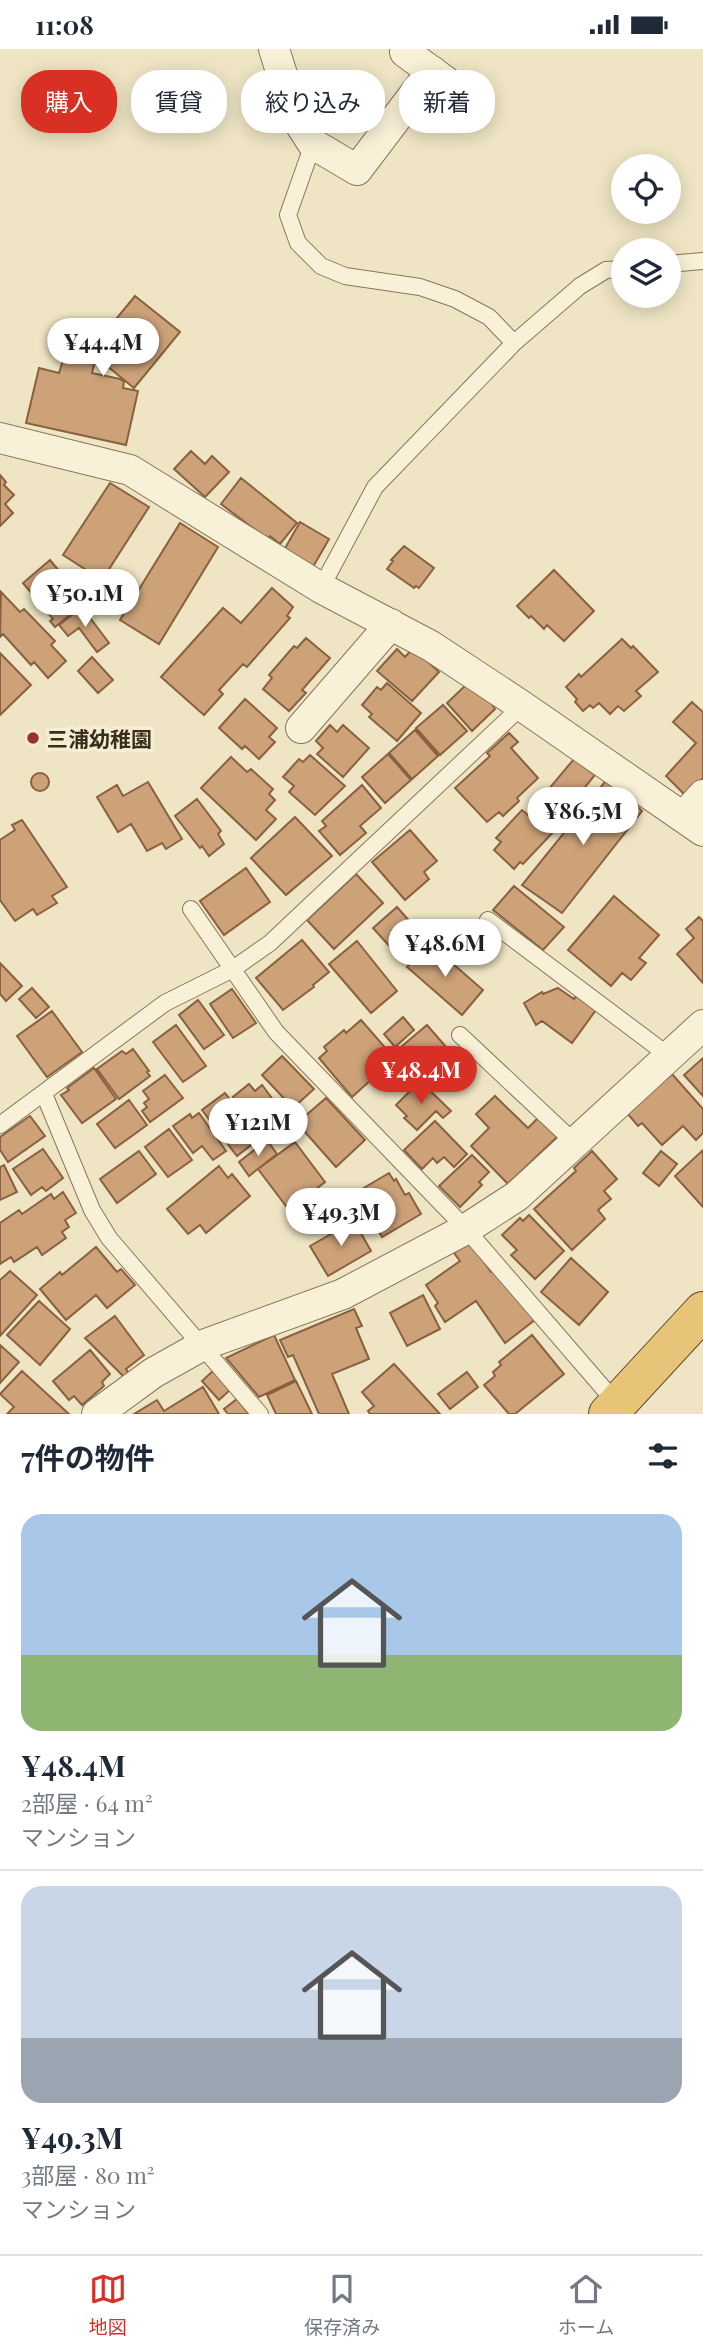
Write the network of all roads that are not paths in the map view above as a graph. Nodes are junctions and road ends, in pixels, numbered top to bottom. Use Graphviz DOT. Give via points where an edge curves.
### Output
graph roads {
  1 [pos="274,49"];
  2 [pos="405,53"];
  3 [pos="430,70"];
  4 [pos="399,115"];
  5 [pos="313,144"];
  6 [pos="703,261"];
  7 [pos="681,263"];
  8 [pos="611,270"];
  9 [pos="514,343"];
  10 [pos="0,438"];
  11 [pos="321,588"];
  12 [pos="391,624"];
  13 [pos="522,706"];
  14 [pos="301,728"];
  15 [pos="696,814"];
  16 [pos="191,909"];
  17 [pos="488,920"];
  18 [pos="233,969"];
  19 [pos="703,1025"];
  20 [pos="460,1035"];
  21 [pos="669,1056"];
  22 [pos="44,1094"];
  23 [pos="0,1125"];
  24 [pos="574,1142"];
  25 [pos="467,1229"];
  26 [pos="703,1311"];
  27 [pos="203,1345"];
  28 [pos="613,1409"];
  29 [pos="97,1414"];
  30 [pos="260,1414"];
  1 -- 5 [label="street" via="295,116"];
  2 -- 3 [label="street"];
  4 -- 5 [label="street" via="357,170"];
  5 -- 9 [label="lane" via="288,215 298,243 321,266 345,276 420,287 455,299 489,317"];
  6 -- 7 [label="lane"];
  8 -- 9 [label="lane" via="580,286"];
  9 -- 11 [label="lane" via="375,487"];
  10 -- 11 [label="street" via="130,470"];
  11 -- 12 [label="street"];
  12 -- 13 [label="street"];
  12 -- 14 [label="street"];
  13 -- 15 [label="street"];
  13 -- 18 [label="lane" via="271,943"];
  16 -- 18 [label="lane"];
  17 -- 21 [label="lane"];
  18 -- 22 [label="lane" via="165,1003"];
  18 -- 25 [label="lane" via="276,1032"];
  19 -- 21 [label="street"];
  20 -- 24 [label="lane"];
  21 -- 24 [label="street"];
  22 -- 23 [label="lane"];
  22 -- 27 [label="lane" via="92,1210 109,1238"];
  24 -- 25 [label="street" via="517,1196"];
  25 -- 27 [label="street" via="343,1294"];
  25 -- 28 [label="lane"];
  26 -- 28 [label="highway"];
  27 -- 29 [label="street" via="153,1373"];
  27 -- 30 [label="lane"];
}
